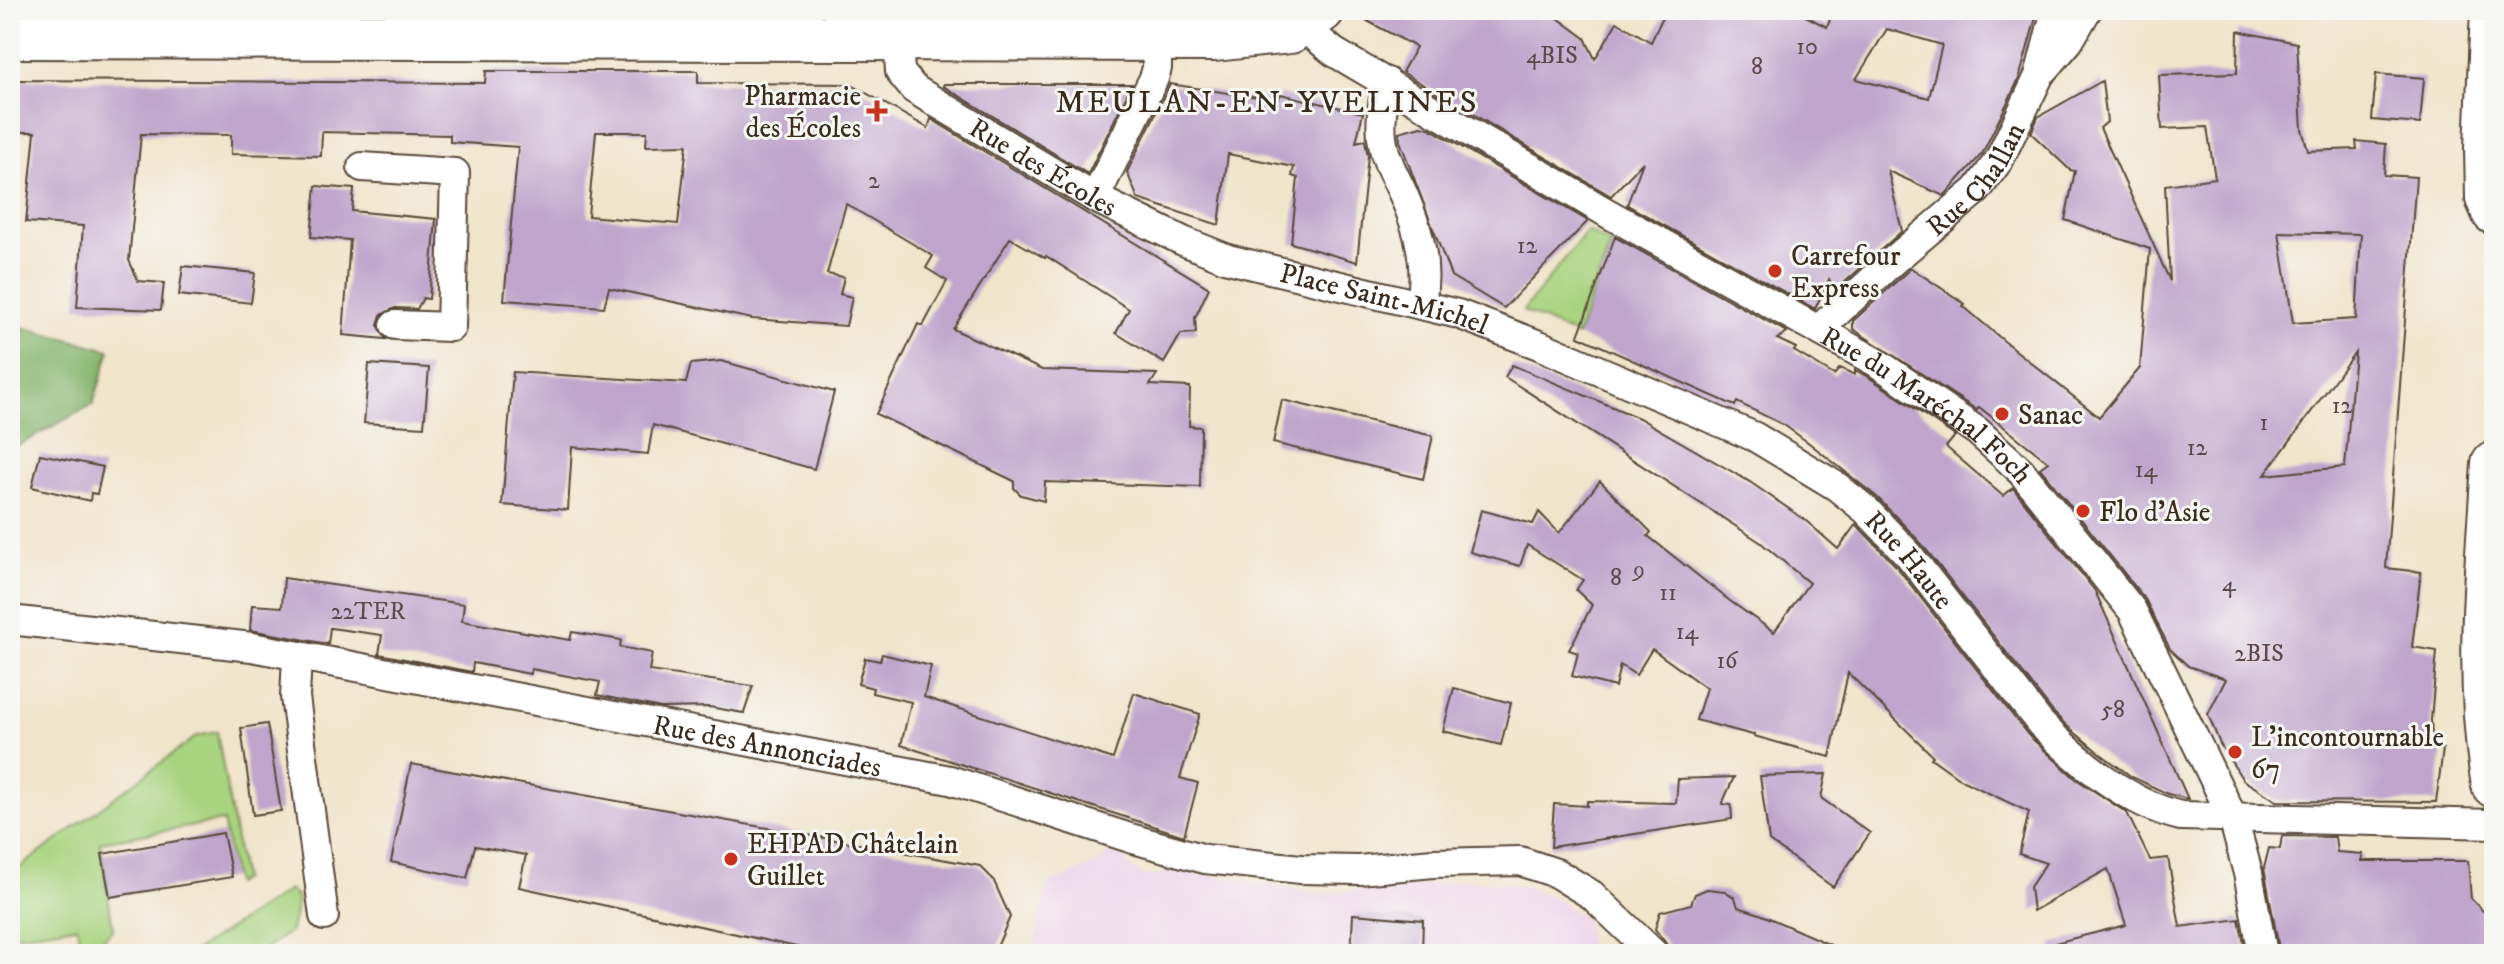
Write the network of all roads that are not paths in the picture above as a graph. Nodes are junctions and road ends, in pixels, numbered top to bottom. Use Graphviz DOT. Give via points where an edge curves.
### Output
graph roads {
  1 [pos="2056,10"];
  2 [pos="2087,10"];
  3 [pos="2486,10"];
  4 [pos="2494,11"];
  5 [pos="1312,18"];
  6 [pos="804,25"];
  7 [pos="1133,30"];
  8 [pos="10,36"];
  9 [pos="898,39"];
  10 [pos="2039,76"];
  11 [pos="1387,82"];
  12 [pos="362,167"];
  13 [pos="1095,198"];
  14 [pos="2494,212"];
  15 [pos="1228,259"];
  16 [pos="1421,305"];
  17 [pos="395,325"];
  18 [pos="1819,329"];
  19 [pos="1539,345"];
  20 [pos="2494,464"];
  21 [pos="10,620"];
  22 [pos="297,656"];
  23 [pos="2494,785"];
  24 [pos="2233,818"];
  25 [pos="2494,824"];
  26 [pos="324,916"];
  27 [pos="1654,954"];
  28 [pos="2263,954"];
  1 -- 10 [label="street, Rue Challan"];
  2 -- 10 [label="street, Rue Challan"];
  3 -- 4 [label="main road"];
  4 -- 14 [label="main road" via="2487,148 2488,198"];
  5 -- 7 [label="main road" via="1290,31 1250,37"];
  5 -- 11 [label="street, Rue du Maréchal Foch" via="1334,52"];
  6 -- 8 [label="main road"];
  6 -- 9 [label="main road"];
  7 -- 9 [label="main road"];
  7 -- 13 [label="street" via="1157,68"];
  9 -- 13 [label="street, Rue des Écoles" via="900,72 914,89"];
  10 -- 18 [label="street, Rue Challan" via="1999,160 1977,190"];
  11 -- 16 [label="street" via="1383,145 1424,260"];
  11 -- 18 [label="street, Rue du Maréchal Foch" via="1609,214"];
  12 -- 17 [label="street" via="455,173 451,327"];
  13 -- 15 [label="street, Rue des Écoles"];
  15 -- 16 [label="street, Place Saint-Michel"];
  16 -- 19 [label="street, Place Saint-Michel"];
  18 -- 24 [label="street, Rue du Maréchal Foch" via="1919,389 1977,431 2030,480 2132,610"];
  19 -- 24 [label="street, Rue Haute" via="1755,437 1836,486 1909,555 2040,723 2082,762 2162,812"];
  20 -- 23 [label="main road" via="2483,650"];
  21 -- 22 [label="street, Rue des Annonciades"];
  22 -- 26 [label="street" via="295,697"];
  22 -- 27 [label="street, Rue des Annonciades" via="950,780 1205,859 1359,870 1520,861 1556,873 1592,895"];
  24 -- 25 [label="street, Rue Haute"];
  24 -- 28 [label="street, Rue du Maréchal Foch"];
}
